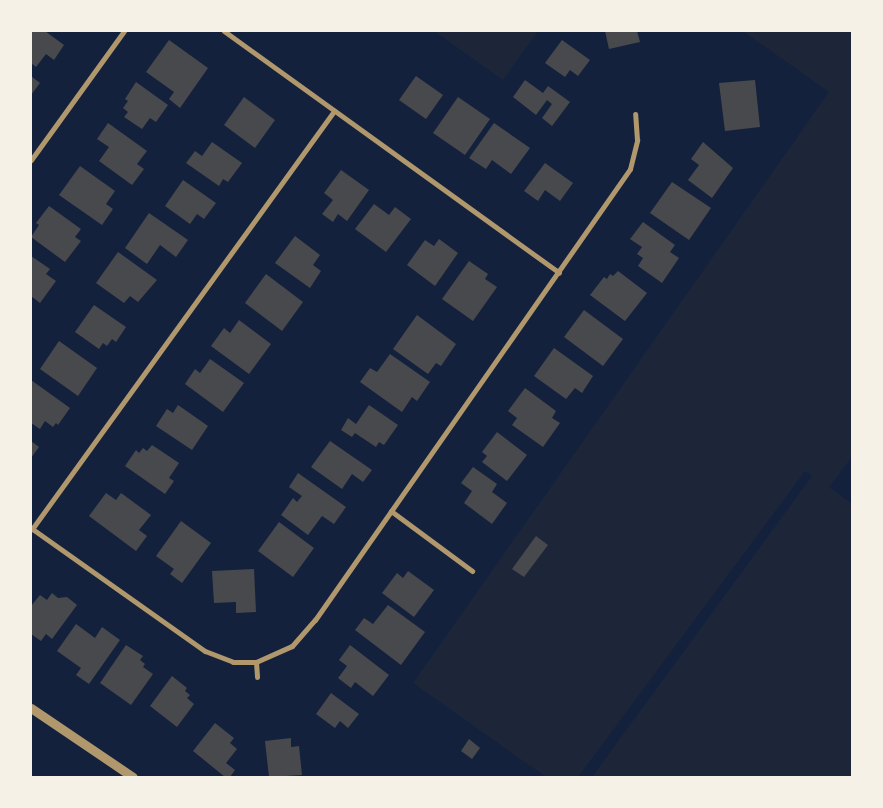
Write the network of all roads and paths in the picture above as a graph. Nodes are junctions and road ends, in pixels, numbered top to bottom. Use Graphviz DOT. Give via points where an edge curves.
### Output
graph roads {
  1 [pos="124,31"];
  2 [pos="224,31"];
  3 [pos="334,111"];
  4 [pos="635,114"];
  5 [pos="31,160"];
  6 [pos="559,273"];
  7 [pos="391,511"];
  8 [pos="32,529"];
  9 [pos="472,571"];
  10 [pos="256,662"];
  11 [pos="258,677"];
  12 [pos="31,708"];
  13 [pos="133,777"];
  1 -- 5 [label="street"];
  2 -- 3 [label="street"];
  3 -- 6 [label="street"];
  3 -- 8 [label="street"];
  4 -- 6 [label="street" via="637,140 630,169"];
  6 -- 7 [label="street"];
  7 -- 9 [label="street"];
  7 -- 10 [label="street" via="304,634 279,654"];
  8 -- 10 [label="street" via="205,651 233,662"];
  10 -- 11 [label="street"];
  12 -- 13 [label="street"];
}
